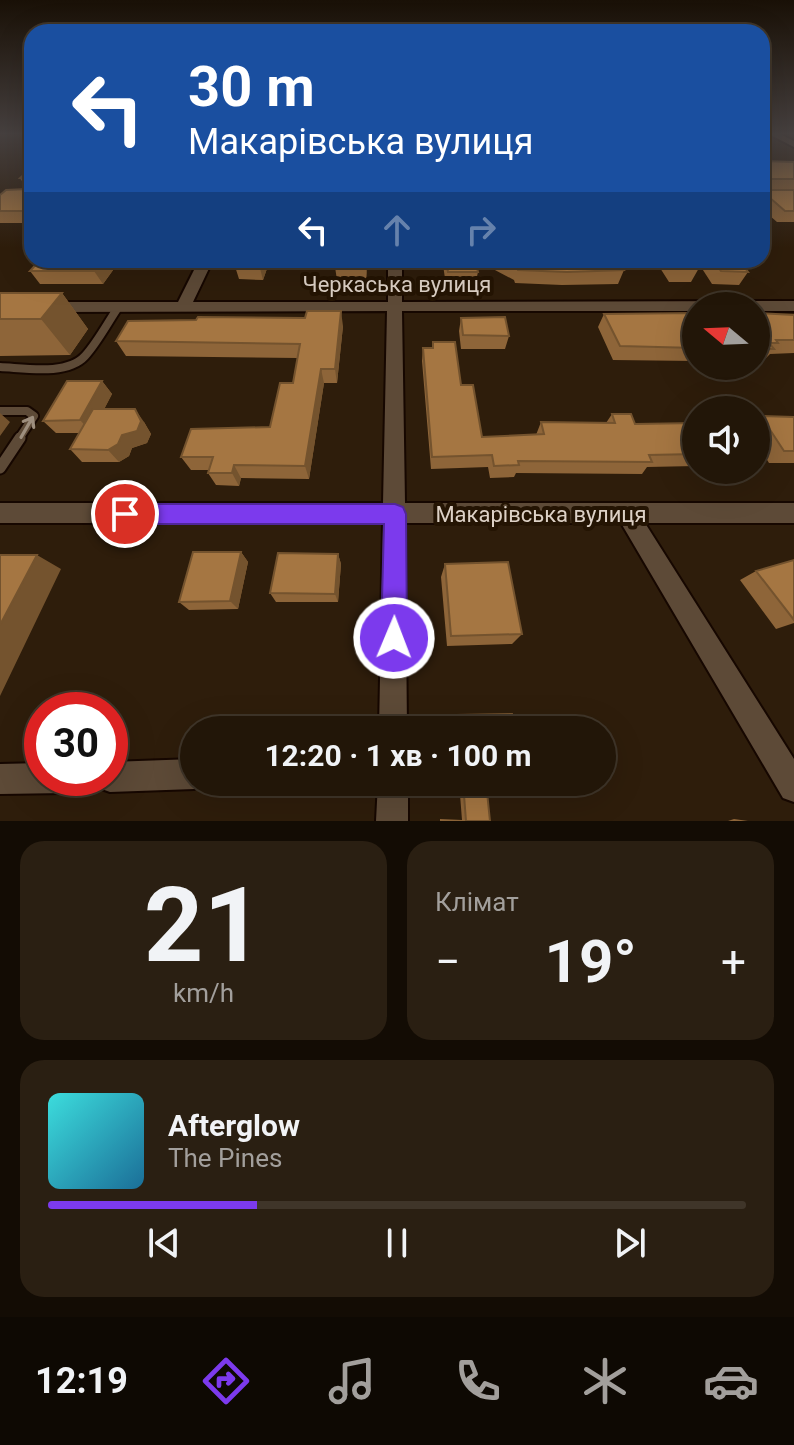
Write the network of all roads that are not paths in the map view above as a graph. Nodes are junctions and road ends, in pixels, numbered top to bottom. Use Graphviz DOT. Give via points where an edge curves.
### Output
graph roads {
  1 [pos="202,268"];
  2 [pos="395,268"];
  3 [pos="395,306"];
  4 [pos="794,306"];
  5 [pos="29,307"];
  6 [pos="118,307"];
  7 [pos="183,307"];
  8 [pos="0,367"];
  9 [pos="0,411"];
  10 [pos="0,468"];
  11 [pos="794,513"];
  12 [pos="395,514"];
  13 [pos="627,514"];
  14 [pos="1,516"];
  15 [pos="393,716"];
  16 [pos="180,774"];
  17 [pos="128,776"];
  18 [pos="0,779"];
  19 [pos="24,779"];
  20 [pos="794,787"];
  21 [pos="393,796"];
  22 [pos="392,821"];
  1 -- 7 [label="street"];
  2 -- 3 [label="street"];
  3 -- 4 [label="street, Черкаська вулиця"];
  3 -- 7 [label="street, Черкаська вулиця"];
  3 -- 12 [label="street"];
  5 -- 6 [label="street, Черкаська вулиця"];
  6 -- 7 [label="street, Черкаська вулиця"];
  6 -- 8 [label="lane" via="76,364"];
  10 -- 9 [label="lane, one-way" via="34,416"];
  11 -- 13 [label="street, Макарівська вулиця"];
  12 -- 13 [label="street, Макарівська вулиця"];
  12 -- 14 [label="street, Макарівська вулиця"];
  12 -- 15 [label="street"];
  13 -- 20 [label="street"];
  16 -- 17 [label="street"];
  18 -- 19 [label="street"];
  21 -- 22 [label="street"];
}
